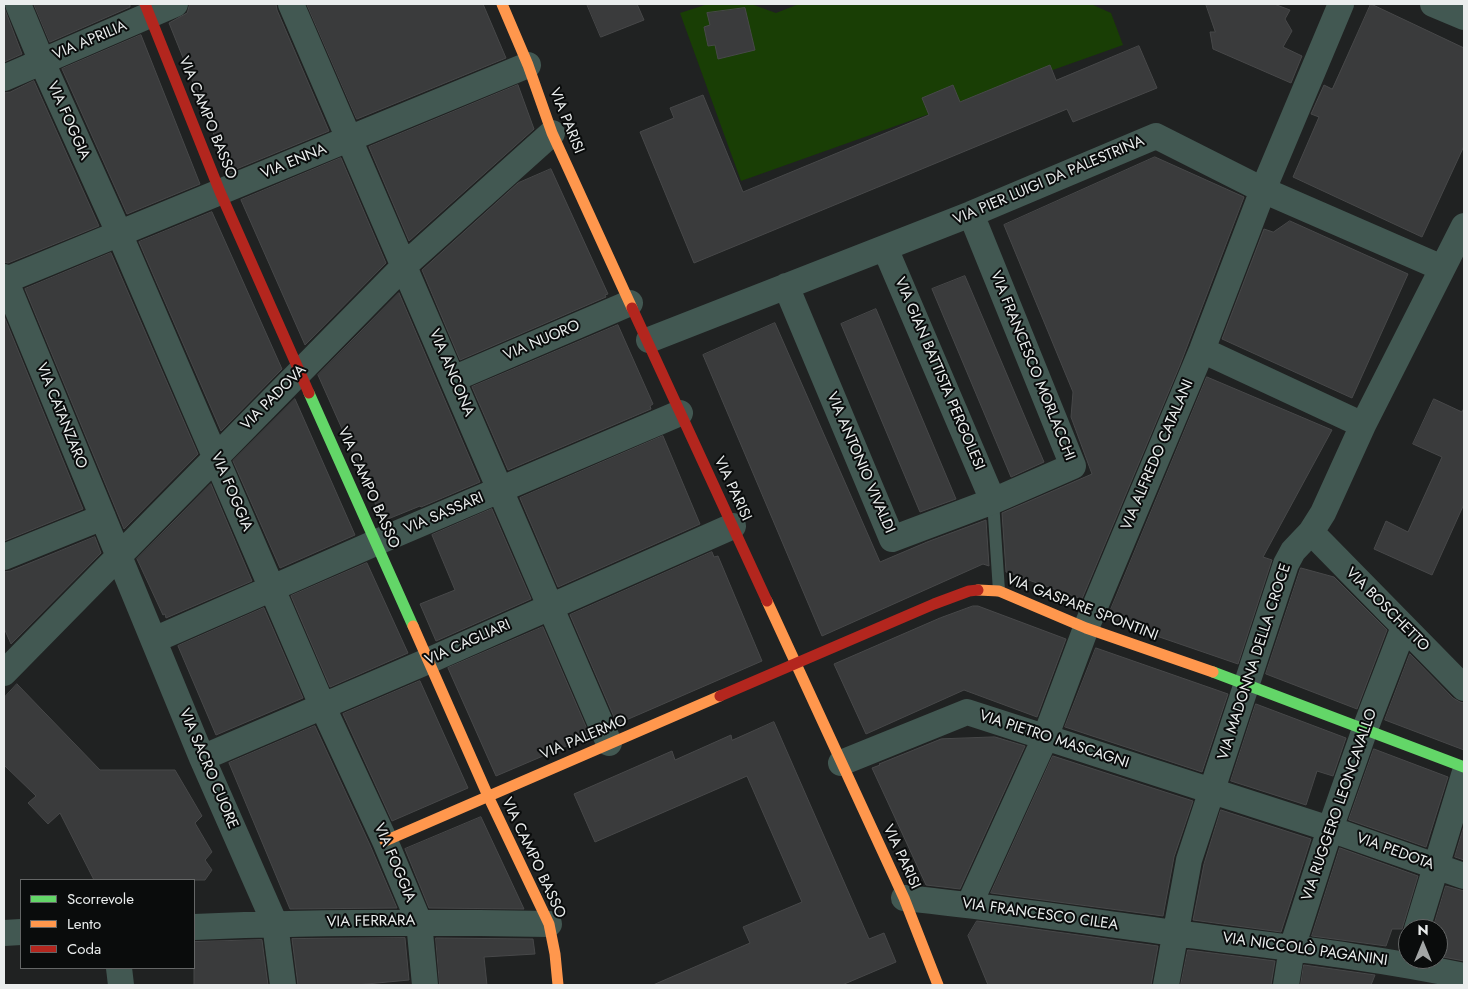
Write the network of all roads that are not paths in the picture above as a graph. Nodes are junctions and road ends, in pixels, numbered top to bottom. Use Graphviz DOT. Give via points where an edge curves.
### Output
graph roads {
  1 [pos="18,4"];
  2 [pos="175,4"];
  3 [pos="292,4"];
  4 [pos="502,4"];
  5 [pos="1341,4"];
  6 [pos="1433,4"];
  7 [pos="147,9"];
  8 [pos="1464,17"];
  9 [pos="42,62"];
  10 [pos="528,65"];
  11 [pos="4,78"];
  12 [pos="552,133"];
  13 [pos="350,138"];
  14 [pos="1263,190"];
  15 [pos="220,192"];
  16 [pos="970,214"];
  17 [pos="1464,226"];
  18 [pos="119,233"];
  19 [pos="885,248"];
  20 [pos="405,266"];
  21 [pos="1442,268"];
  22 [pos="4,280"];
  23 [pos="786,286"];
  24 [pos="630,303"];
  25 [pos="649,340"];
  26 [pos="1202,350"];
  27 [pos="300,372"];
  28 [pos="453,379"];
  29 [pos="680,412"];
  30 [pos="1363,425"];
  31 [pos="216,457"];
  32 [pos="501,490"];
  33 [pos="993,501"];
  34 [pos="103,517"];
  35 [pos="732,526"];
  36 [pos="1311,532"];
  37 [pos="375,542"];
  38 [pos="118,556"];
  39 [pos="4,557"];
  40 [pos="271,588"];
  41 [pos="999,591"];
  42 [pos="550,606"];
  43 [pos="1404,627"];
  44 [pos="1086,628"];
  45 [pos="154,640"];
  46 [pos="428,661"];
  47 [pos="796,663"];
  48 [pos="4,673"];
  49 [pos="1248,684"];
  50 [pos="1464,688"];
  51 [pos="322,705"];
  52 [pos="1365,730"];
  53 [pos="1045,738"];
  54 [pos="609,743"];
  55 [pos="202,758"];
  56 [pos="842,763"];
  57 [pos="1464,767"];
  58 [pos="1464,774"];
  59 [pos="1212,791"];
  60 [pos="488,796"];
  61 [pos="1330,828"];
  62 [pos="384,841"];
  63 [pos="1436,867"];
  64 [pos="1464,876"];
  65 [pos="904,898"];
  66 [pos="970,905"];
  67 [pos="1420,919"];
  68 [pos="419,922"];
  69 [pos="274,924"];
  70 [pos="549,924"];
  71 [pos="195,927"];
  72 [pos="20,932"];
  73 [pos="4,933"];
  74 [pos="1175,933"];
  75 [pos="1292,948"];
  76 [pos="1398,968"];
  77 [pos="119,969"];
  78 [pos="1406,969"];
  79 [pos="1464,976"];
  80 [pos="121,985"];
  81 [pos="283,985"];
  82 [pos="425,985"];
  83 [pos="558,985"];
  84 [pos="938,985"];
  85 [pos="1166,985"];
  86 [pos="1286,985"];
  1 -- 9 [label="street, VIA FOGGIA"];
  2 -- 7 [label="street, VIA APRILIA"];
  3 -- 13 [label="street, VIA ANCONA"];
  4 -- 10 [label="street, VIA PARISI"];
  5 -- 14 [label="street, VIA ALFREDO CATALANI"];
  6 -- 8 [label="street"];
  7 -- 9 [label="street, VIA APRILIA"];
  7 -- 15 [label="street, VIA CAMPO BASSO"];
  9 -- 11 [label="street, VIA APRILIA"];
  9 -- 18 [label="street, VIA FOGGIA"];
  10 -- 12 [label="street, VIA PARISI"];
  10 -- 13 [label="street, VIA ENNA"];
  12 -- 20 [label="street, VIA PADOVA"];
  12 -- 24 [label="street, VIA PARISI"];
  13 -- 15 [label="street, VIA ENNA"];
  13 -- 20 [label="street, VIA ANCONA"];
  14 -- 16 [label="street, VIA PIER LUIGI DA PALESTRINA" via="1156,136"];
  14 -- 21 [label="street, VIA PIER LUIGI DA PALESTRINA"];
  14 -- 26 [label="street, VIA ALFREDO CATALANI"];
  15 -- 18 [label="street, VIA ENNA"];
  15 -- 27 [label="street, VIA CAMPO BASSO"];
  16 -- 19 [label="street, VIA PIER LUIGI DA PALESTRINA"];
  16 -- 33 [label="street, VIA FRANCESCO MORLACCHI" via="1073,466"];
  17 -- 21 [label="street, VIA MADONNA DELLA CROCE"];
  18 -- 22 [label="street, VIA ENNA"];
  18 -- 31 [label="street, VIA FOGGIA"];
  19 -- 23 [label="street, VIA PIER LUIGI DA PALESTRINA"];
  19 -- 33 [label="street, VIA GIAN BATTISTA PERGOLESI"];
  20 -- 27 [label="street, VIA PADOVA"];
  20 -- 28 [label="street, VIA ANCONA"];
  21 -- 30 [label="street, VIA MADONNA DELLA CROCE"];
  22 -- 34 [label="street, VIA CATANZARO"];
  23 -- 25 [label="street, VIA PIER LUIGI DA PALESTRINA"];
  23 -- 33 [label="street, VIA ANTONIO VIVALDI" via="892,539"];
  24 -- 25 [label="street, VIA PARISI"];
  24 -- 28 [label="street, VIA NUORO"];
  25 -- 29 [label="street, VIA PARISI"];
  26 -- 30 [label="street"];
  26 -- 44 [label="street, VIA ALFREDO CATALANI"];
  27 -- 31 [label="street, VIA PADOVA"];
  27 -- 37 [label="street, VIA CAMPO BASSO"];
  28 -- 32 [label="street, VIA ANCONA"];
  29 -- 32 [label="street, VIA SASSARI"];
  29 -- 35 [label="street, VIA PARISI"];
  30 -- 36 [label="street, VIA MADONNA DELLA CROCE"];
  31 -- 38 [label="street, VIA PADOVA"];
  31 -- 40 [label="street, VIA FOGGIA"];
  32 -- 37 [label="street, VIA SASSARI"];
  32 -- 42 [label="street, VIA ANCONA"];
  33 -- 41 [label="lane"];
  34 -- 38 [label="street, VIA CATANZARO"];
  34 -- 39 [label="street"];
  35 -- 42 [label="street, VIA CAGLIARI"];
  35 -- 47 [label="street, VIA PARISI"];
  36 -- 43 [label="street, VIA BOSCHETTO"];
  36 -- 49 [label="street, VIA MADONNA DELLA CROCE" via="1286,564"];
  37 -- 40 [label="street, VIA SASSARI"];
  37 -- 46 [label="street, VIA CAMPO BASSO"];
  38 -- 45 [label="street, VIA SACRO CUORE"];
  38 -- 48 [label="street, VIA PADOVA"];
  40 -- 45 [label="street, VIA SASSARI"];
  40 -- 51 [label="street, VIA FOGGIA"];
  41 -- 44 [label="street, VIA GASPARE SPONTINI"];
  41 -- 47 [label="street, VIA GASPARE SPONTINI" via="969,591"];
  42 -- 46 [label="street, VIA CAGLIARI"];
  42 -- 54 [label="street, VIA ANCONA"];
  43 -- 50 [label="street, VIA BOSCHETTO"];
  43 -- 52 [label="street, VIA RUGGERO LEONCAVALLO"];
  44 -- 49 [label="street, VIA GASPARE SPONTINI"];
  44 -- 53 [label="street, VIA ALFREDO CATALANI"];
  45 -- 55 [label="street, VIA SACRO CUORE"];
  46 -- 51 [label="street, VIA CAGLIARI"];
  46 -- 60 [label="street, VIA CAMPO BASSO"];
  47 -- 54 [label="street, VIA PALERMO"];
  47 -- 56 [label="street, VIA PARISI"];
  49 -- 52 [label="street, VIA GASPARE SPONTINI"];
  49 -- 59 [label="street, VIA MADONNA DELLA CROCE"];
  51 -- 55 [label="street, VIA CAGLIARI"];
  51 -- 62 [label="street, VIA FOGGIA"];
  52 -- 57 [label="street, VIA GASPARE SPONTINI"];
  52 -- 61 [label="street, VIA RUGGERO LEONCAVALLO"];
  53 -- 56 [label="street, VIA PIETRO MASCAGNI" via="967,712"];
  53 -- 59 [label="street, VIA PIETRO MASCAGNI"];
  53 -- 66 [label="street, VIA ALFREDO CATALANI"];
  54 -- 60 [label="street, VIA PALERMO"];
  55 -- 69 [label="street, VIA SACRO CUORE"];
  56 -- 65 [label="street, VIA PARISI"];
  58 -- 63 [label="street"];
  59 -- 61 [label="street, VIA PEDOTA"];
  59 -- 74 [label="street, VIA MADONNA DELLA CROCE" via="1190,860"];
  60 -- 62 [label="street, VIA PALERMO"];
  60 -- 70 [label="street, VIA CAMPO BASSO"];
  61 -- 63 [label="street, VIA PEDOTA"];
  61 -- 75 [label="street, VIA RUGGERO LEONCAVALLO"];
  62 -- 68 [label="street, VIA FOGGIA"];
  63 -- 64 [label="street, VIA PEDOTA"];
  63 -- 67 [label="street"];
  65 -- 66 [label="street, VIA FRANCESCO CILEA"];
  65 -- 84 [label="street, VIA PARISI"];
  66 -- 74 [label="street, VIA FRANCESCO CILEA"];
  68 -- 69 [label="street, VIA FERRARA"];
  68 -- 70 [label="street, VIA FERRARA"];
  68 -- 82 [label="street, VIA FOGGIA"];
  69 -- 71 [label="street, VIA FERRARA"];
  69 -- 81 [label="street, VIA SACRO CUORE"];
  70 -- 83 [label="street, VIA CAMPO BASSO"];
  72 -- 73 [label="street"];
  74 -- 75 [label="street, VIA NICCOLÒ PAGANINI"];
  74 -- 85 [label="street, VIA MADONNA DELLA CROCE"];
  75 -- 76 [label="street, VIA NICCOLÒ PAGANINI"];
  75 -- 86 [label="street, VIA RUGGERO LEONCAVALLO"];
  77 -- 80 [label="street"];
  78 -- 79 [label="street, VIA NICCOLÒ PAGANINI"];
}
